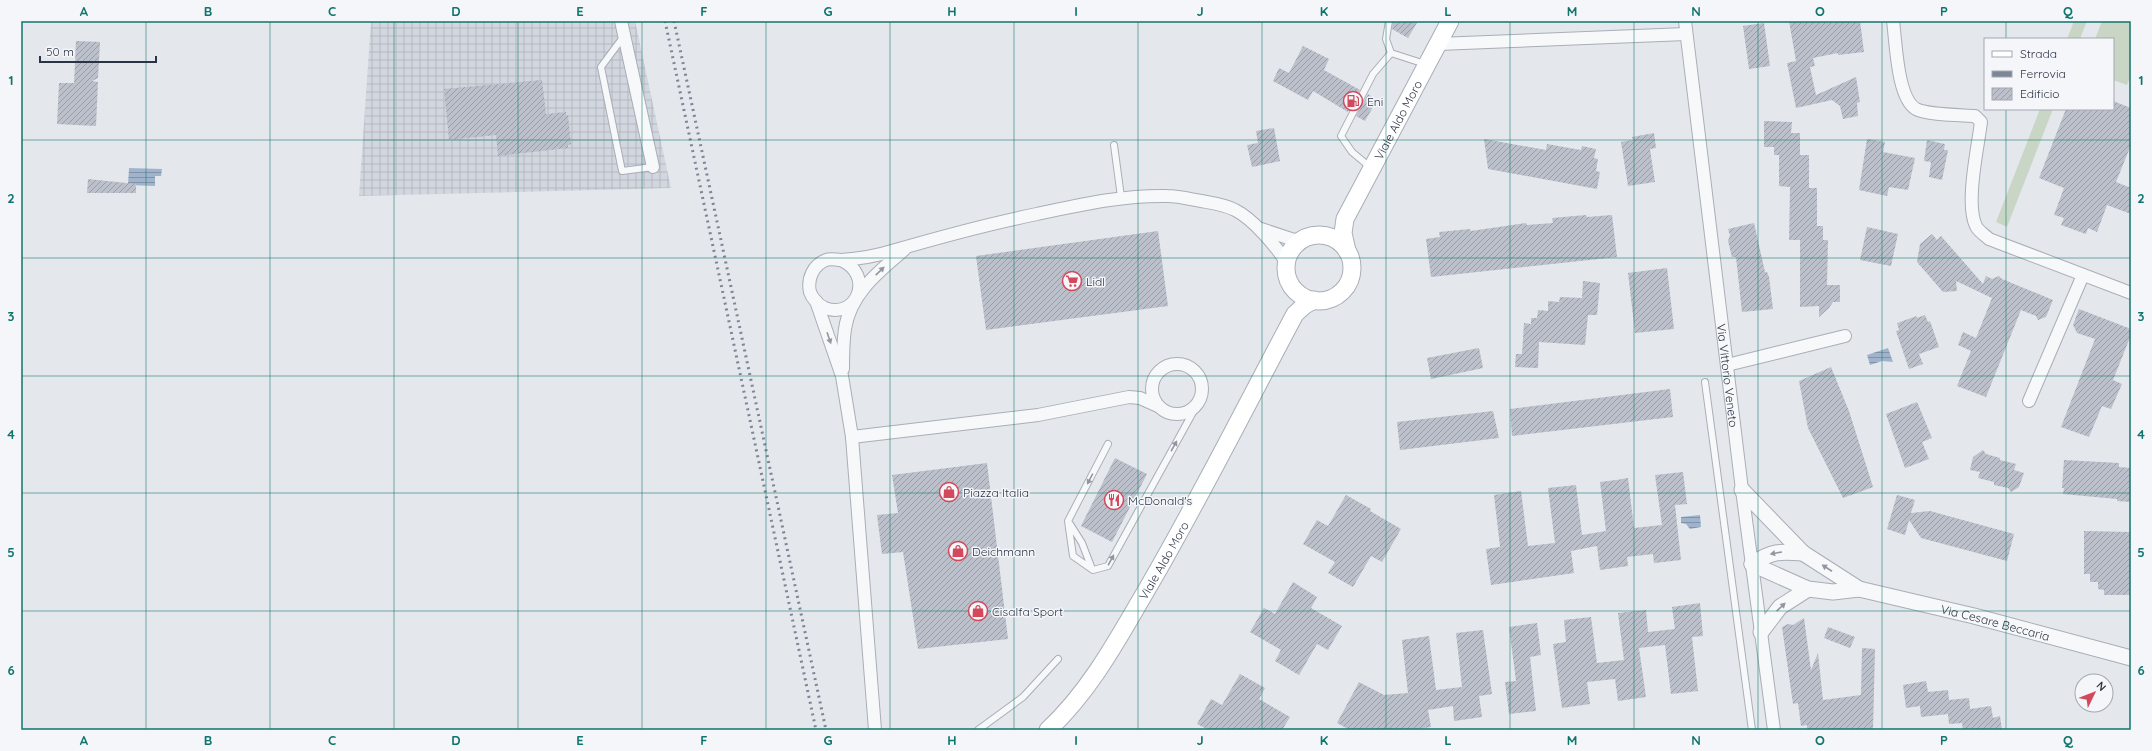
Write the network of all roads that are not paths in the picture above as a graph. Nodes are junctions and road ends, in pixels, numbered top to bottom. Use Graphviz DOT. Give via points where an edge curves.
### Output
graph roads {
  1 [pos="621,21"];
  2 [pos="1389,21"];
  3 [pos="1450,21"];
  4 [pos="1685,21"];
  5 [pos="1893,21"];
  6 [pos="1686,34"];
  7 [pos="624,36"];
  8 [pos="1438,44"];
  9 [pos="1391,53"];
  10 [pos="1426,65"];
  11 [pos="1114,145"];
  12 [pos="652,167"];
  13 [pos="1372,168"];
  14 [pos="1121,197"];
  15 [pos="1345,219"];
  16 [pos="1258,228"];
  17 [pos="1313,236"];
  18 [pos="909,246"];
  19 [pos="1347,251"];
  20 [pos="841,260"];
  21 [pos="1286,262"];
  22 [pos="2083,275"];
  23 [pos="1296,291"];
  24 [pos="2131,293"];
  25 [pos="855,300"];
  26 [pos="1314,300"];
  27 [pos="816,301"];
  28 [pos="1296,314"];
  29 [pos="1845,336"];
  30 [pos="1727,366"];
  31 [pos="842,376"];
  32 [pos="1154,378"];
  33 [pos="1705,382"];
  34 [pos="1129,397"];
  35 [pos="2028,401"];
  36 [pos="1197,405"];
  37 [pos="1158,406"];
  38 [pos="852,437"];
  39 [pos="1108,444"];
  40 [pos="1742,490"];
  41 [pos="1068,521"];
  42 [pos="1803,553"];
  43 [pos="1752,564"];
  44 [pos="1093,570"];
  45 [pos="1808,589"];
  46 [pos="1859,589"];
  47 [pos="1761,632"];
  48 [pos="2131,658"];
  49 [pos="1058,659"];
  50 [pos="875,730"];
  51 [pos="978,730"];
  52 [pos="1048,730"];
  53 [pos="1752,730"];
  54 [pos="1774,730"];
  1 -- 7 [label="street"];
  2 -- 9 [label="lane" via="1386,40"];
  3 -- 8 [label="main road, Viale Aldo Moro"];
  4 -- 6 [label="street, Via Vittorio Veneto"];
  5 -- 22 [label="street" via="1903,90 1911,105 1923,111 1975,116 1981,122 1971,200 1971,214 1976,227 1989,239"];
  6 -- 8 [label="street"];
  6 -- 30 [label="street, Via Vittorio Veneto"];
  7 -- 12 [label="street"];
  7 -- 12 [label="lane" via="601,67 622,171"];
  8 -- 10 [label="main road, Viale Aldo Moro"];
  9 -- 10 [label="lane"];
  9 -- 13 [label="lane" via="1373,74 1341,136 1352,152"];
  10 -- 13 [label="main road, Viale Aldo Moro"];
  11 -- 14 [label="lane"];
  13 -- 15 [label="main road, Viale Aldo Moro"];
  14 -- 16 [label="street" via="1168,196 1214,203 1235,210"];
  14 -- 18 [label="street" via="996,223"];
  15 -- 17 [label="main road, Viale Aldo Moro" via="1335,228"];
  15 -- 19 [label="main road, Viale Aldo Moro" via="1343,233"];
  16 -- 17 [label="street" via="1294,240"];
  16 -- 21 [label="street"];
  17 -- 19 [label="main road" via="1330,237 1340,242"];
  17 -- 21 [label="main road, Viale Aldo Moro" via="1297,243"];
  18 -- 20 [label="street" via="878,256"];
  25 -- 18 [label="street, one-way" via="875,275"];
  19 -- 26 [label="main road, Viale Aldo Moro" via="1351,261 1348,283 1334,297"];
  20 -- 25 [label="street" via="855,268 859,276 859,292"];
  20 -- 27 [label="street" via="825,260 813,271 809,286"];
  21 -- 23 [label="main road, Viale Aldo Moro" via="1289,282"];
  22 -- 24 [label="street"];
  22 -- 35 [label="street"];
  23 -- 26 [label="main road"];
  23 -- 28 [label="main road, Viale Aldo Moro"];
  25 -- 27 [label="street" via="840,309 823,307"];
  25 -- 31 [label="street" via="845,328"];
  26 -- 28 [label="main road, Viale Aldo Moro"];
  27 -- 31 [label="street, one-way"];
  28 -- 52 [label="main road, Viale Aldo Moro" via="1176,539 1105,661 1064,715"];
  29 -- 30 [label="street"];
  30 -- 40 [label="street, Via Vittorio Veneto"];
  31 -- 38 [label="street"];
  32 -- 34 [label="street"];
  32 -- 36 [label="street" via="1160,369 1167,365 1184,364 1191,368 1197,373 1202,388"];
  32 -- 37 [label="street" via="1151,391"];
  33 -- 53 [label="lane"];
  34 -- 37 [label="street" via="1140,398"];
  34 -- 38 [label="street" via="1038,415"];
  36 -- 37 [label="street" via="1182,414 1165,412"];
  44 -- 36 [label="lane, one-way" via="1108,566"];
  38 -- 50 [label="street"];
  39 -- 41 [label="lane, one-way"];
  40 -- 42 [label="street, Via Cesare Beccaria"];
  40 -- 43 [label="street, Via Vittorio Veneto"];
  41 -- 44 [label="lane" via="1082,543"];
  41 -- 44 [label="lane" via="1073,556"];
  42 -- 43 [label="street, Via Cesare Beccaria, one-way" via="1781,551 1767,554"];
  46 -- 42 [label="street, Via Cesare Beccaria, one-way"];
  43 -- 45 [label="street, Via Cesare Beccaria"];
  43 -- 47 [label="street, Via Vittorio Veneto"];
  45 -- 46 [label="street, Via Cesare Beccaria" via="1833,592"];
  47 -- 45 [label="street, one-way" via="1780,607"];
  46 -- 48 [label="street, Via Cesare Beccaria" via="1974,616"];
  47 -- 54 [label="street, Via Vittorio Veneto"];
  49 -- 51 [label="lane" via="1024,697"];
}
